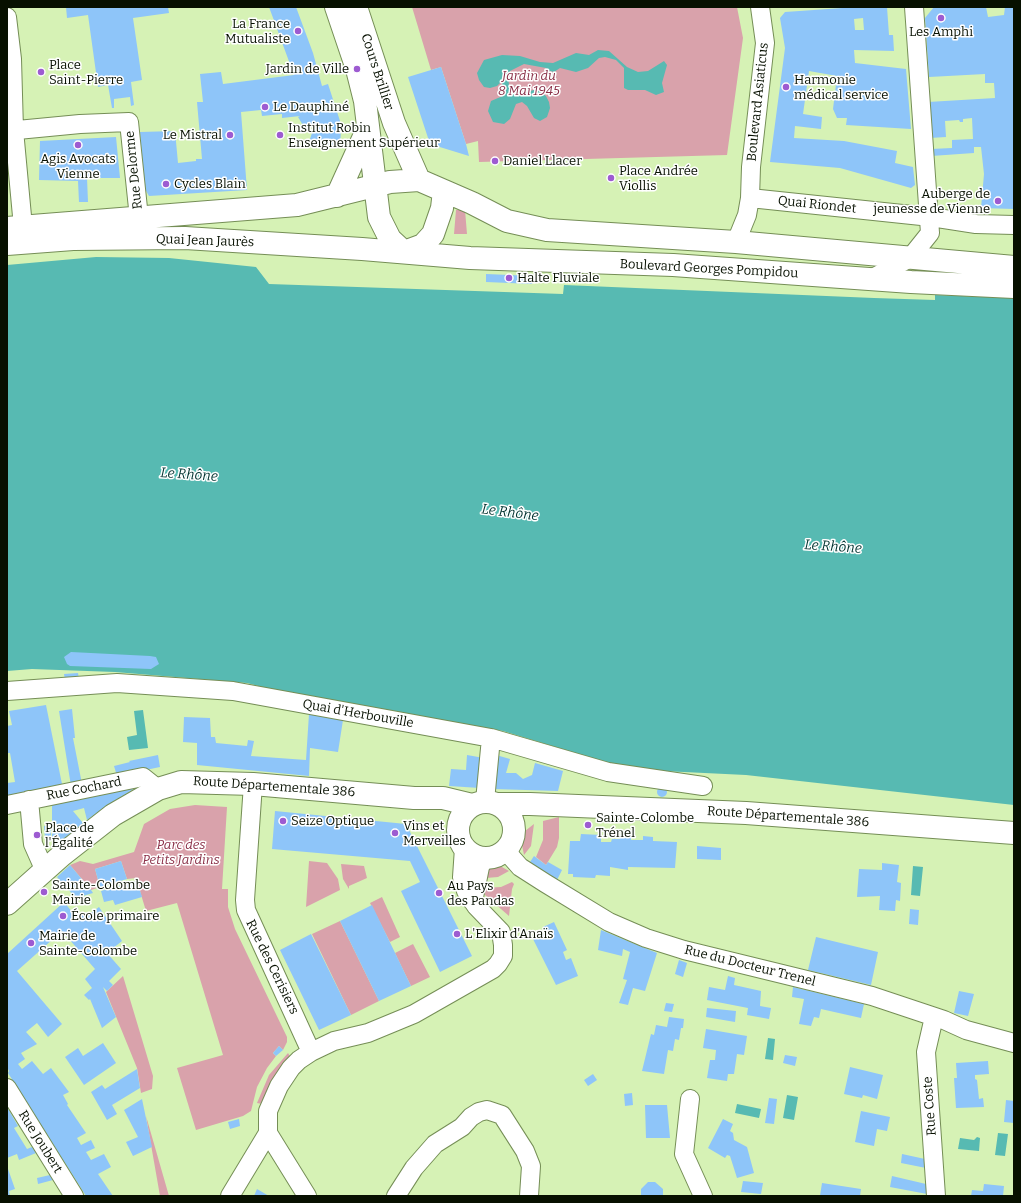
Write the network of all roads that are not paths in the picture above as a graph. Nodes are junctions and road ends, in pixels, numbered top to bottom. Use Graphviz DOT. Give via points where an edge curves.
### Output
graph roads {
  1 [pos="336,7"];
  2 [pos="356,7"];
  3 [pos="760,7"];
  4 [pos="914,7"];
  5 [pos="7,17"];
  6 [pos="11,130"];
  7 [pos="367,130"];
  8 [pos="419,180"];
  9 [pos="375,185"];
  10 [pos="444,191"];
  11 [pos="337,196"];
  12 [pos="750,198"];
  13 [pos="930,217"];
  14 [pos="139,218"];
  15 [pos="1014,225"];
  16 [pos="15,227"];
  17 [pos="736,242"];
  18 [pos="7,244"];
  19 [pos="404,252"];
  20 [pos="910,258"];
  21 [pos="1014,268"];
  22 [pos="871,279"];
  23 [pos="1014,287"];
  24 [pos="7,691"];
  25 [pos="491,738"];
  26 [pos="253,784"];
  27 [pos="703,786"];
  28 [pos="158,789"];
  29 [pos="414,798"];
  30 [pos="29,800"];
  31 [pos="485,804"];
  32 [pos="7,805"];
  33 [pos="562,806"];
  34 [pos="1014,833"];
  35 [pos="461,839"];
  36 [pos="509,842"];
  37 [pos="484,858"];
  38 [pos="45,871"];
  39 [pos="473,902"];
  40 [pos="7,904"];
  41 [pos="934,1017"];
  42 [pos="1014,1043"];
  43 [pos="311,1052"];
  44 [pos="7,1088"];
  45 [pos="690,1099"];
  46 [pos="268,1133"];
  47 [pos="74,1196"];
  48 [pos="230,1196"];
  49 [pos="307,1196"];
  50 [pos="396,1196"];
  51 [pos="529,1196"];
  52 [pos="702,1196"];
  53 [pos="936,1196"];
  1 -- 7 [label="main road, Cours Brillier" via="365,101"];
  2 -- 8 [label="main road, Cours Brillier" via="394,122"];
  3 -- 12 [label="street, Boulevard Asiaticus" via="765,42"];
  4 -- 13 [label="street"];
  5 -- 6 [label="street" via="12,59"];
  6 -- 14 [label="street, Rue Delorme" via="129,122"];
  6 -- 16 [label="street"];
  7 -- 9 [label="main road, Cours Brillier"];
  7 -- 11 [label="main road, Cours Brillier"];
  8 -- 9 [label="main road"];
  8 -- 10 [label="main road"];
  9 -- 11 [label="main road, Quai Jean Jaurès"];
  9 -- 19 [label="main road" via="379,217 383,227 390,239"];
  10 -- 17 [label="main road, Boulevard Georges Pompidou" via="507,221 527,227 565,232"];
  10 -- 19 [label="main road" via="442,208 433,234 423,245"];
  11 -- 14 [label="main road, Quai Jean Jaurès" via="297,205"];
  12 -- 13 [label="street, Quai Riondet"];
  12 -- 17 [label="street" via="747,215"];
  13 -- 15 [label="street, Quai Riondet" via="976,224"];
  13 -- 20 [label="street" via="930,233"];
  14 -- 16 [label="main road, Quai Jean Jaurès"];
  17 -- 20 [label="main road, Boulevard Georges Pompidou"];
  18 -- 19 [label="main road, Quai Jean Jaurès" via="72,239 185,238"];
  19 -- 22 [label="main road, Boulevard Georges Pompidou" via="470,258 673,265"];
  20 -- 21 [label="main road, Boulevard Georges Pompidou"];
  20 -- 22 [label="street"];
  22 -- 23 [label="main road, Boulevard Georges Pompidou"];
  24 -- 25 [label="street, Quai d'Herbouville" via="117,683 233,691"];
  25 -- 27 [label="street, Quai d'Herbouville" via="608,772"];
  25 -- 31 [label="street"];
  26 -- 28 [label="main road, Route Départementale 386" via="181,782"];
  26 -- 29 [label="main road, Route Départementale 386"];
  26 -- 43 [label="street, Rue des Cerisiers" via="246,910"];
  28 -- 30 [label="street, Rue Cochard" via="143,777"];
  28 -- 38 [label="main road, Route Départementale 386" via="128,805 98,826"];
  29 -- 31 [label="main road, Route Départementale 386" via="443,798"];
  29 -- 35 [label="main road, Route Départementale 386" via="436,810"];
  30 -- 32 [label="street, Rue Cochard"];
  30 -- 38 [label="street" via="33,844"];
  31 -- 33 [label="main road, Route Départementale 386"];
  31 -- 35 [label="main road" via="462,815"];
  31 -- 36 [label="main road" via="511,816"];
  33 -- 34 [label="main road, Route Départementale 386" via="746,813"];
  33 -- 36 [label="main road, Route Départementale 386" via="536,817"];
  35 -- 37 [label="main road" via="473,855"];
  35 -- 39 [label="street" via="462,877"];
  36 -- 37 [label="main road" via="496,856"];
  36 -- 41 [label="street, Rue du Docteur Trenel" via="520,867 610,922 646,938 684,950 872,996"];
  37 -- 39 [label="street"];
  38 -- 40 [label="main road, Route Départementale 386"];
  39 -- 43 [label="street" via="501,932 503,956 498,964 414,1014 368,1033 334,1041"];
  41 -- 42 [label="street, Rue du Docteur Trenel" via="966,1030"];
  41 -- 53 [label="street, Rue Coste" via="926,1052"];
  43 -- 46 [label="street" via="290,1068 279,1086 268,1111"];
  44 -- 47 [label="street, Rue Joubert"];
  45 -- 52 [label="street" via="684,1154"];
  46 -- 48 [label="street"];
  46 -- 49 [label="street"];
  50 -- 51 [label="street" via="414,1168 435,1144 462,1127 475,1114 487,1110 502,1115 525,1150 531,1166"];
}
